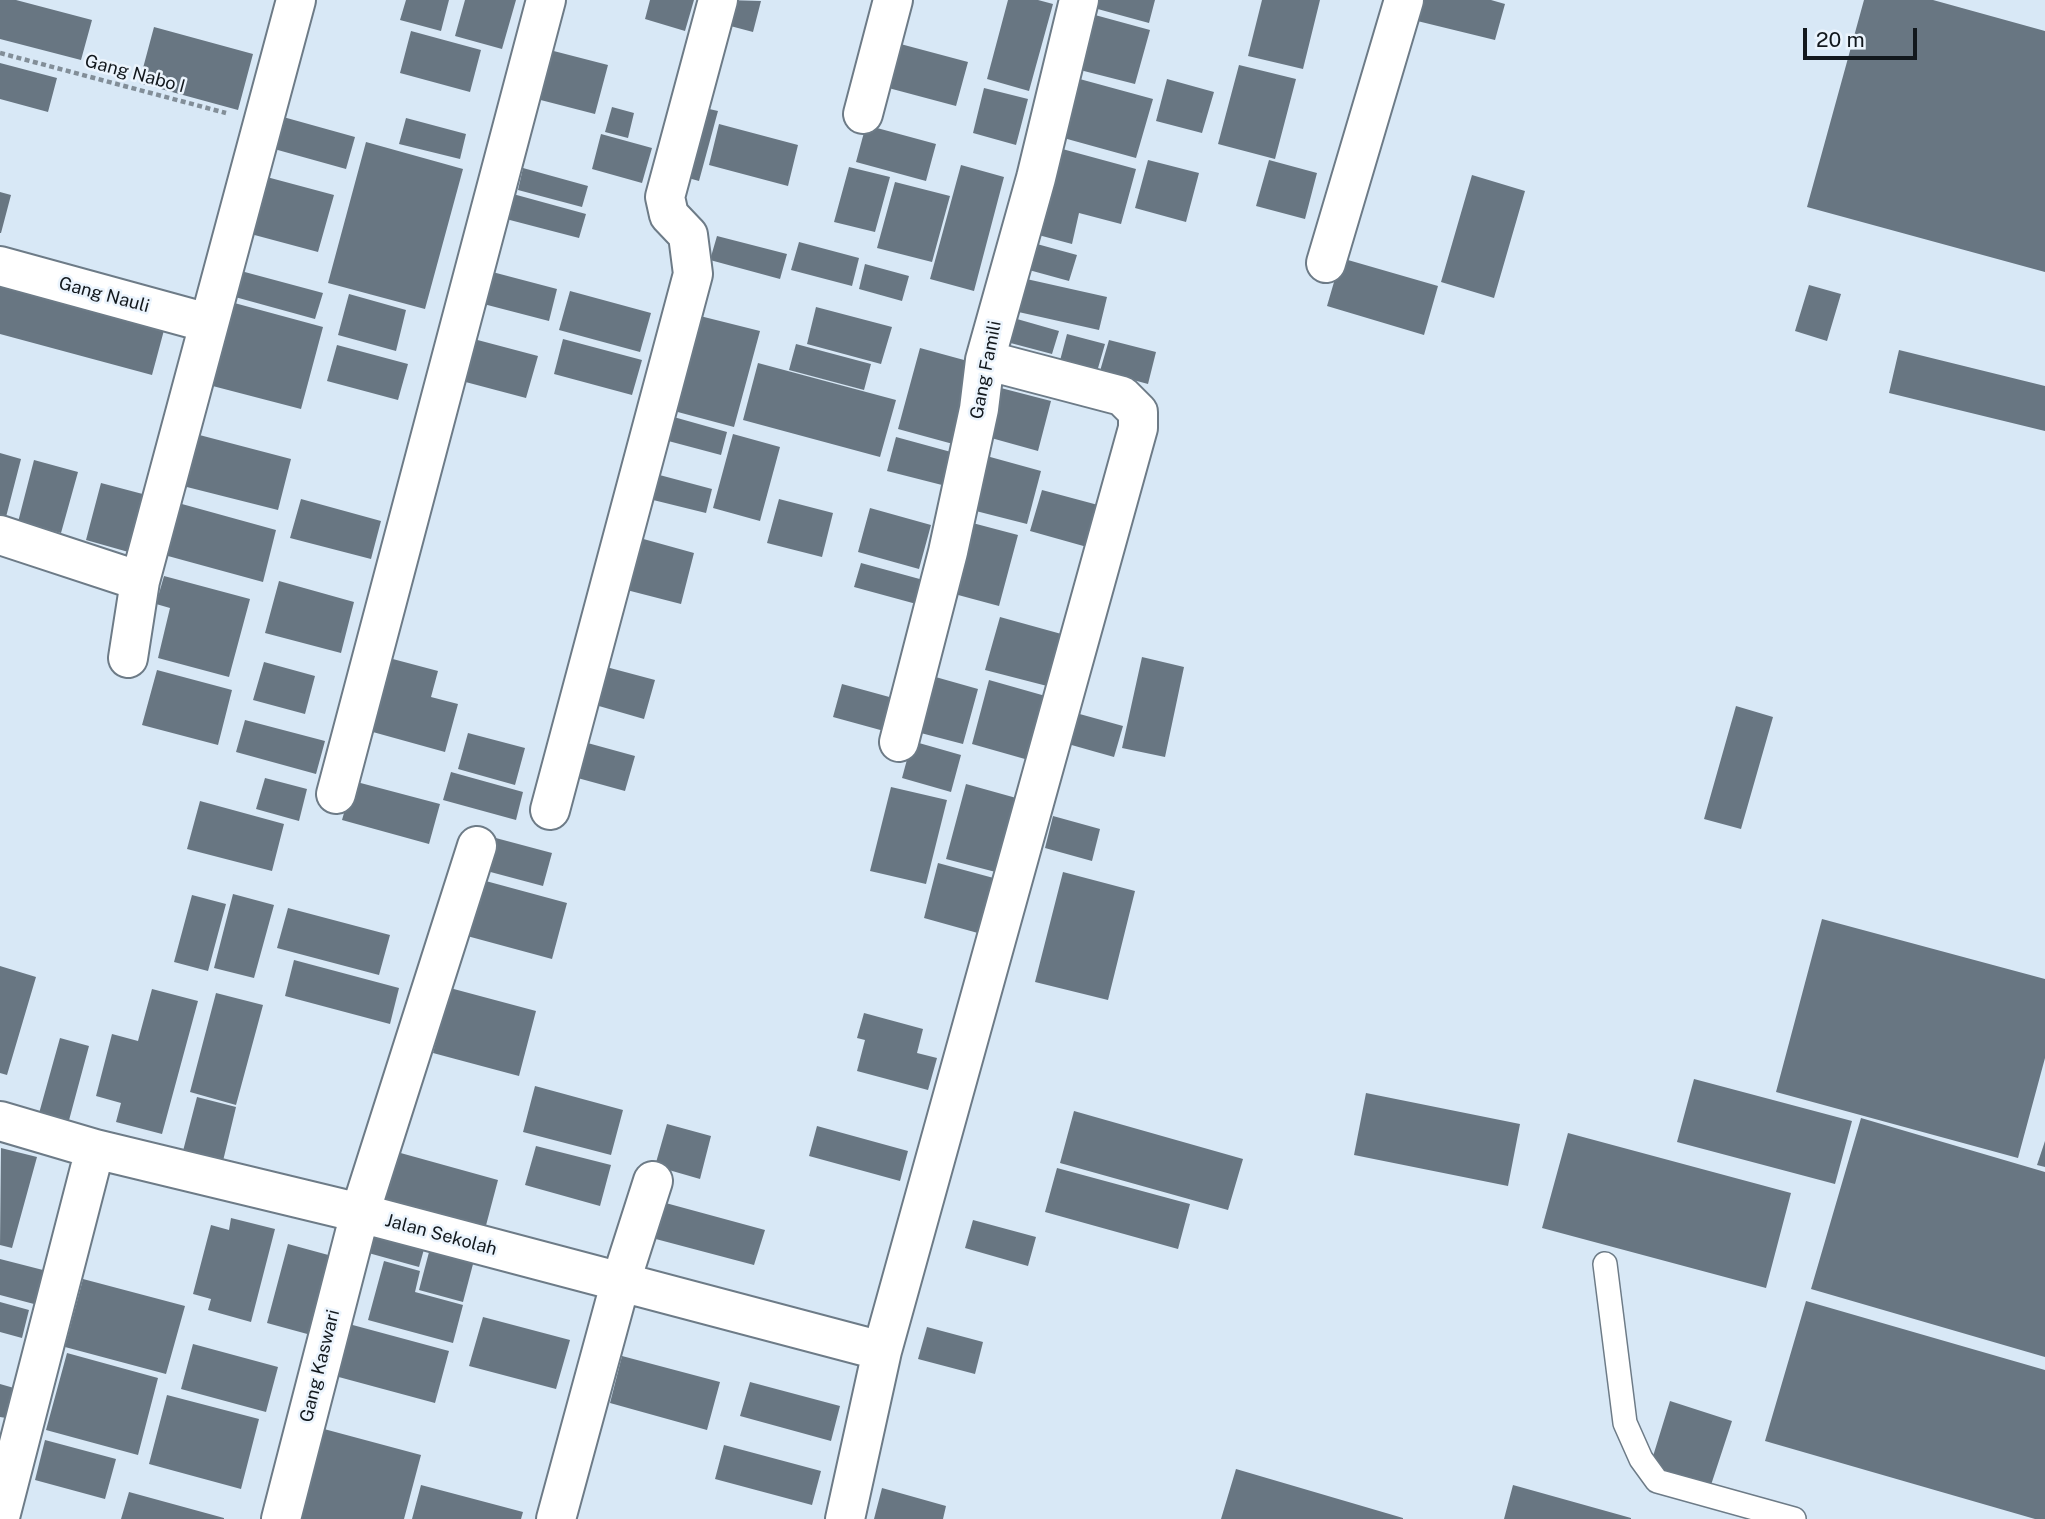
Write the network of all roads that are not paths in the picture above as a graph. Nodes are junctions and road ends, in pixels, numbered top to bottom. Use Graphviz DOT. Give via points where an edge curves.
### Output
graph roads {
  1 [pos="296,0"];
  2 [pos="546,0"];
  3 [pos="718,0"];
  4 [pos="893,0"];
  5 [pos="1079,0"];
  6 [pos="1404,0"];
  7 [pos="863,114"];
  8 [pos="1326,263"];
  9 [pos="0,266"];
  10 [pos="208,323"];
  11 [pos="985,360"];
  12 [pos="0,535"];
  13 [pos="140,581"];
  14 [pos="128,659"];
  15 [pos="899,742"];
  16 [pos="337,794"];
  17 [pos="550,810"];
  18 [pos="477,846"];
  19 [pos="0,1121"];
  20 [pos="95,1149"];
  21 [pos="653,1181"];
  22 [pos="360,1213"];
  23 [pos="1605,1264"];
  24 [pos="620,1284"];
  25 [pos="882,1351"];
  26 [pos="0,1517"];
  27 [pos="281,1519"];
  28 [pos="556,1519"];
  29 [pos="845,1519"];
  30 [pos="1794,1519"];
  1 -- 10 [label="street"];
  2 -- 16 [label="street"];
  3 -- 17 [label="street" via="665,197 669,215 688,235 693,274"];
  4 -- 7 [label="street"];
  5 -- 11 [label="street, Gang Famili"];
  6 -- 8 [label="street"];
  9 -- 10 [label="street, Gang Nauli"];
  10 -- 13 [label="street"];
  11 -- 15 [label="street, Gang Famili" via="948,552"];
  11 -- 25 [label="street" via="1122,396 1138,412 1138,428"];
  12 -- 13 [label="street"];
  13 -- 14 [label="street"];
  18 -- 22 [label="street, Gang Kaswari"];
  19 -- 20 [label="street, Jalan Sekolah"];
  20 -- 22 [label="street, Jalan Sekolah"];
  20 -- 26 [label="street"];
  21 -- 24 [label="street"];
  22 -- 24 [label="street, Jalan Sekolah"];
  22 -- 27 [label="street, Gang Kaswari"];
  23 -- 30 [label="lane" via="1625,1423 1657,1481"];
  24 -- 25 [label="street, Jalan Sekolah"];
  24 -- 28 [label="street"];
  25 -- 29 [label="street"];
}
